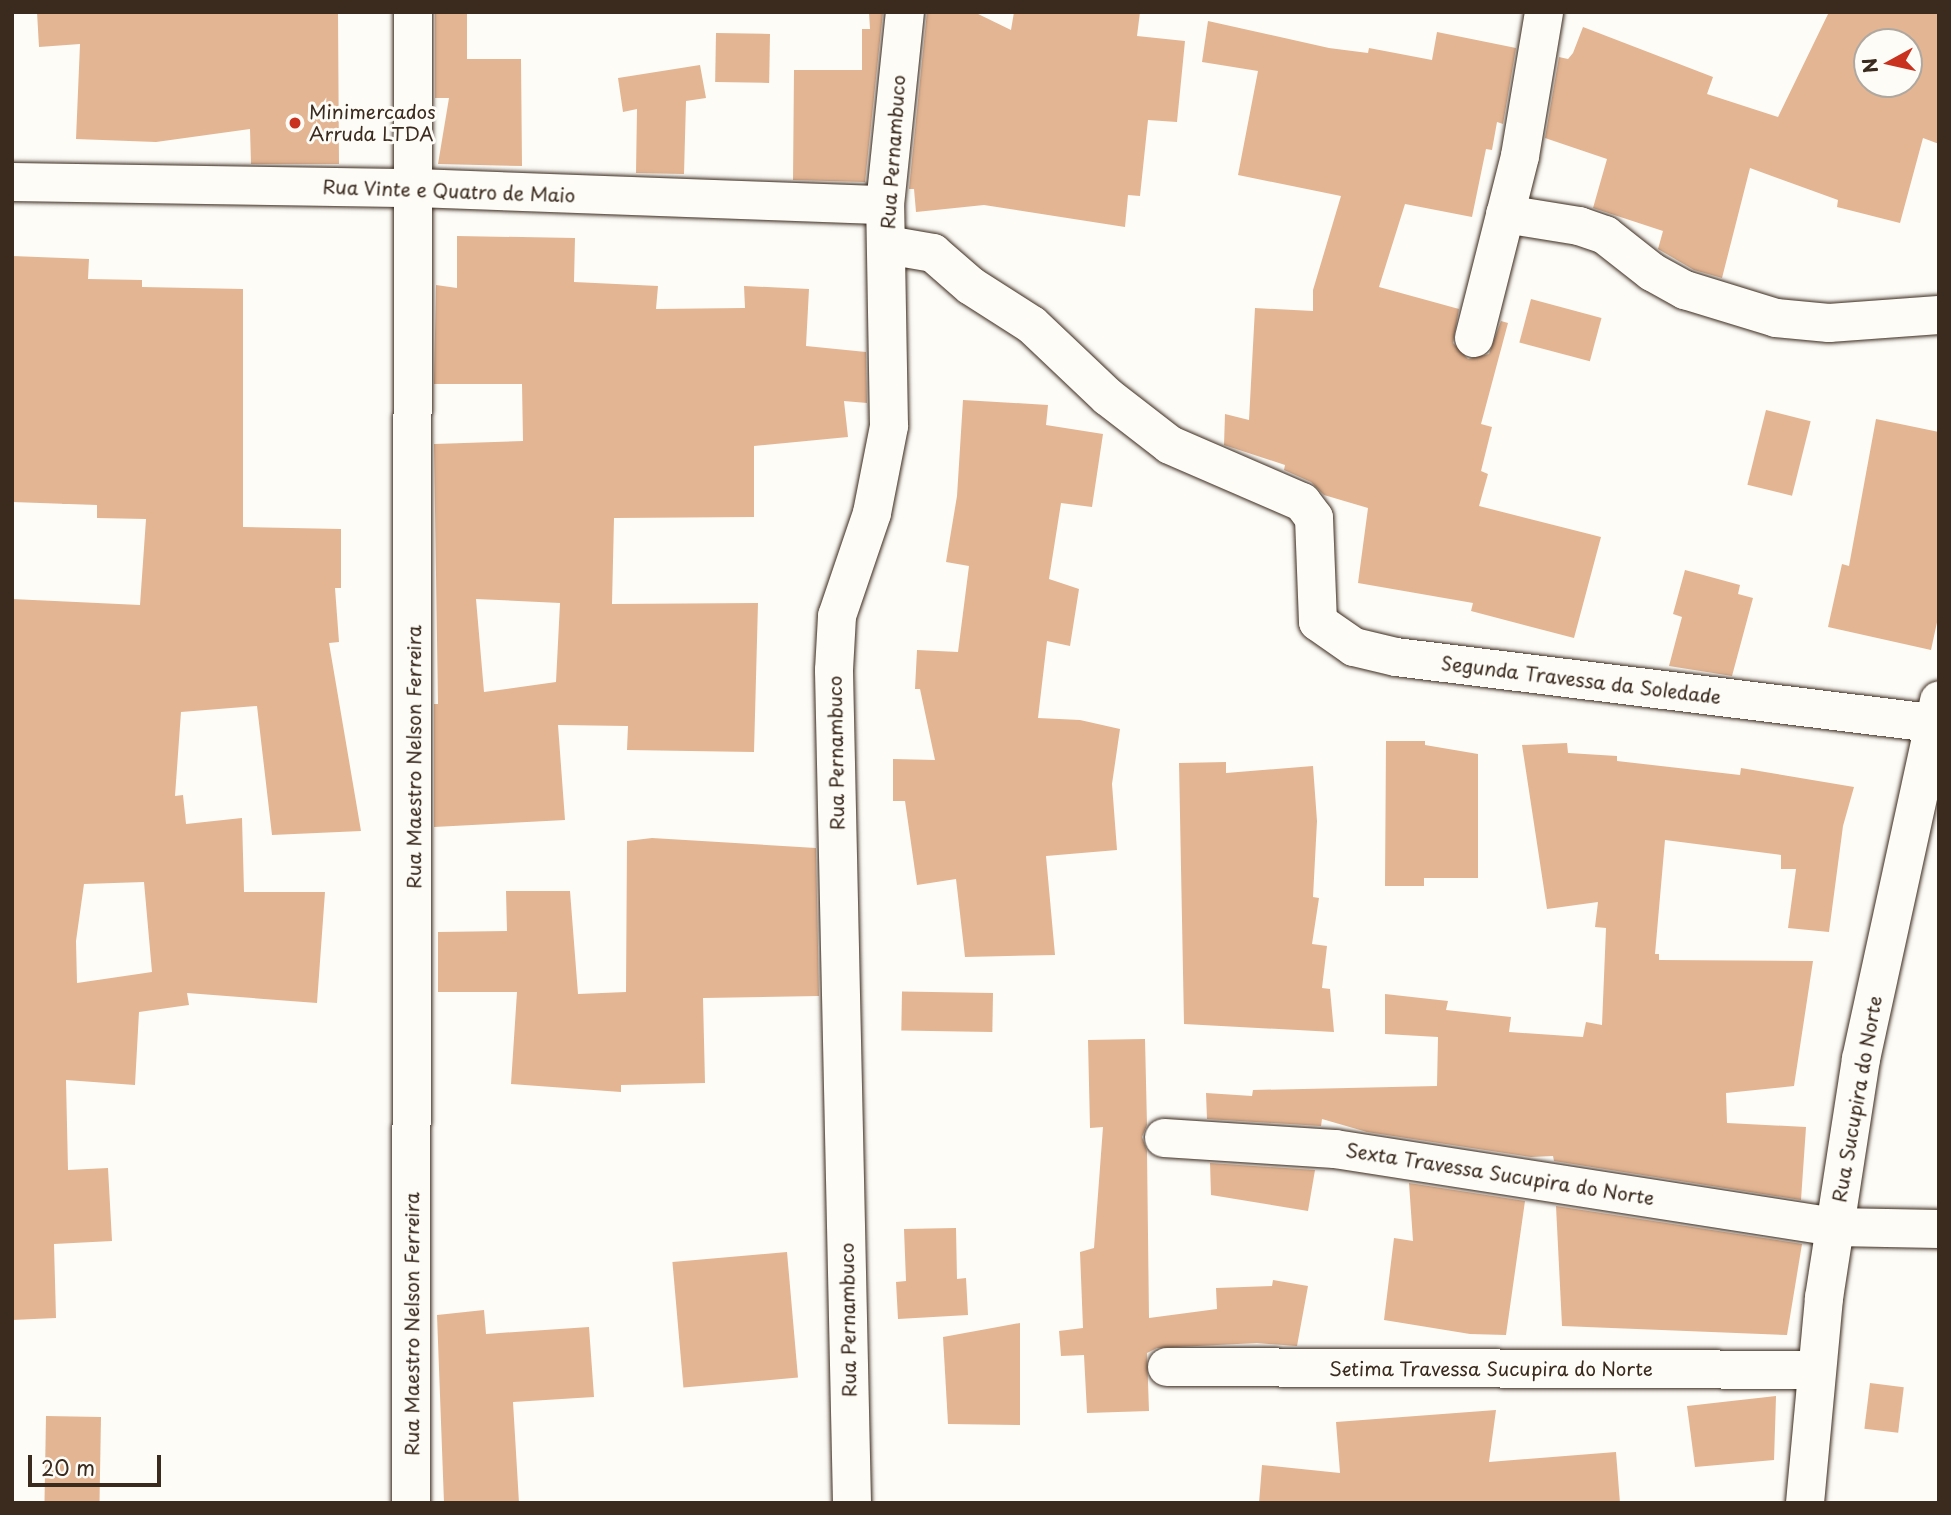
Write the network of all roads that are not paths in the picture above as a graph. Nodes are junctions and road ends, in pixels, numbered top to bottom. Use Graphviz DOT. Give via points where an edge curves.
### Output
graph roads {
  1 [pos="413,12"];
  2 [pos="905,12"];
  3 [pos="1544,12"];
  4 [pos="12,182"];
  5 [pos="416,188"];
  6 [pos="885,205"];
  7 [pos="1505,214"];
  8 [pos="887,245"];
  9 [pos="1939,316"];
  10 [pos="1474,338"];
  11 [pos="1935,712"];
  12 [pos="1164,1138"];
  13 [pos="1834,1227"];
  14 [pos="1939,1228"];
  15 [pos="1167,1367"];
  16 [pos="1816,1370"];
  17 [pos="411,1503"];
  18 [pos="852,1503"];
  19 [pos="1805,1503"];
  1 -- 5 [label="street, Rua Maestro Nelson Ferreira"];
  2 -- 6 [label="street, Rua Pernambuco"];
  3 -- 7 [label="street" via="1520,156"];
  4 -- 5 [label="street, Rua Vinte e Quatro de Maio"];
  5 -- 6 [label="street, Rua Vinte e Quatro de Maio"];
  5 -- 17 [label="street, Rua Maestro Nelson Ferreira"];
  6 -- 8 [label="street, Rua Pernambuco"];
  7 -- 9 [label="street" via="1605,234 1652,272 1685,290 1776,318 1829,323"];
  7 -- 10 [label="street"];
  8 -- 11 [label="street, Segunda Travessa da Soledade" via="933,253 971,286 1032,326 1108,397 1170,445 1296,496 1314,518 1318,622 1354,647 1396,657"];
  8 -- 18 [label="street, Rua Pernambuco" via="889,426 872,513 838,617 834,670"];
  11 -- 13 [label="street, Rua Sucupira do Norte" via="1861,1059"];
  12 -- 13 [label="street, Sexta Travessa Sucupira do Norte" via="1335,1149"];
  13 -- 14 [label="street, Sexta Travessa Sucupira do Norte"];
  13 -- 16 [label="street, Rua Sucupira do Norte"];
  15 -- 16 [label="street, Setima Travessa Sucupira do Norte"];
  16 -- 19 [label="street, Rua Sucupira do Norte"];
}
